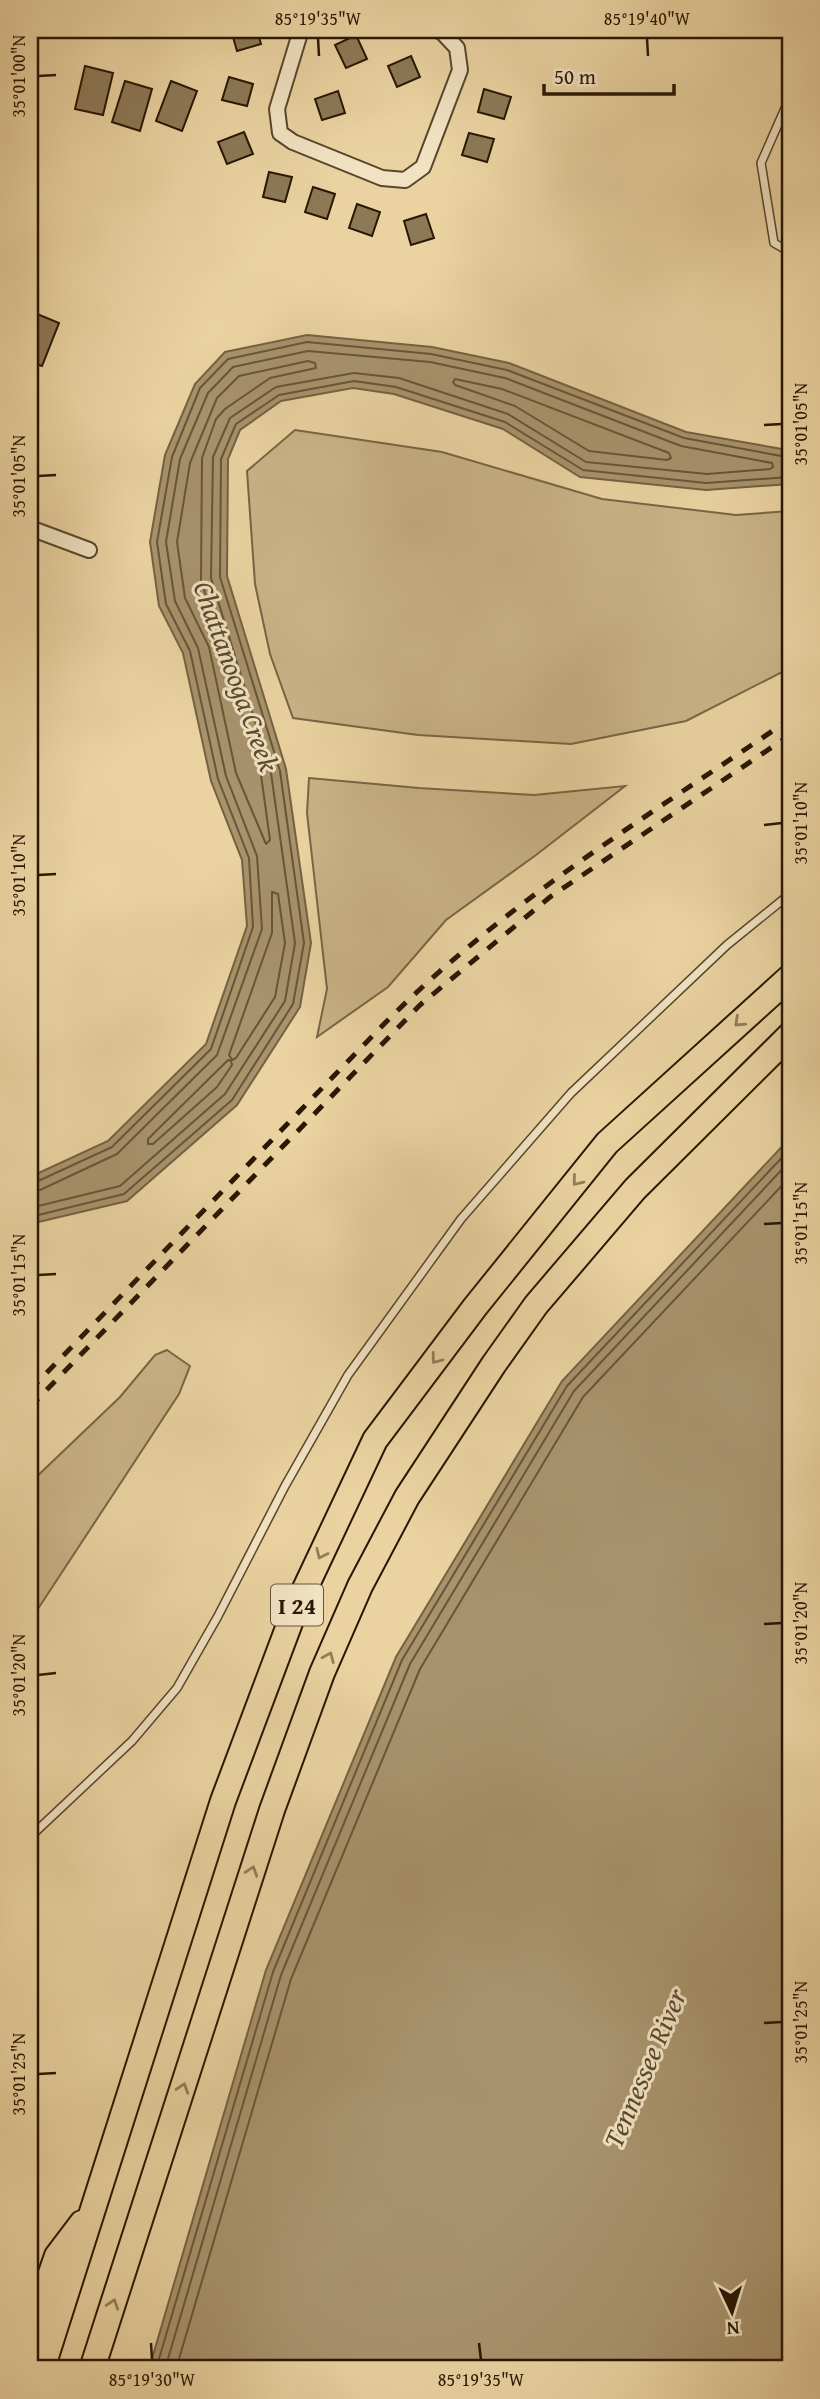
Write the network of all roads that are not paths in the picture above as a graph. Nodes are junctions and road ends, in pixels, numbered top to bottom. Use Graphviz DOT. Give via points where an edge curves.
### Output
graph roads {
  1 [pos="301,30"];
  2 [pos="436,30"];
  3 [pos="790,97"];
  4 [pos="790,252"];
  5 [pos="30,528"];
  6 [pos="89,550"];
  7 [pos="790,894"];
  8 [pos="790,977"];
  9 [pos="790,1035"];
  10 [pos="30,1837"];
  11 [pos="93,2208"];
  12 [pos="30,2333"];
  13 [pos="41,2369"];
  14 [pos="92,2369"];
  1 -- 2 [label="street" via="277,109 280,133 383,178 405,180 423,167 460,70 457,48"];
  3 -- 4 [label="lane" via="761,163 774,243"];
  5 -- 6 [label="street"];
  7 -- 10 [label="lane" via="727,945 571,1093 461,1220 348,1375 177,1688 132,1741"];
  8 -- 11 [label="highway, I 24, one-way" via="607,1143 375,1440 294,1612 223,1801"];
  14 -- 9 [label="highway, I 24, one-way" via="272,1810 322,1673 360,1586 407,1497 536,1305 635,1189"];
  11 -- 12 [label="highway" via="57,2256"];
  11 -- 13 [label="highway, I 24"];
}
